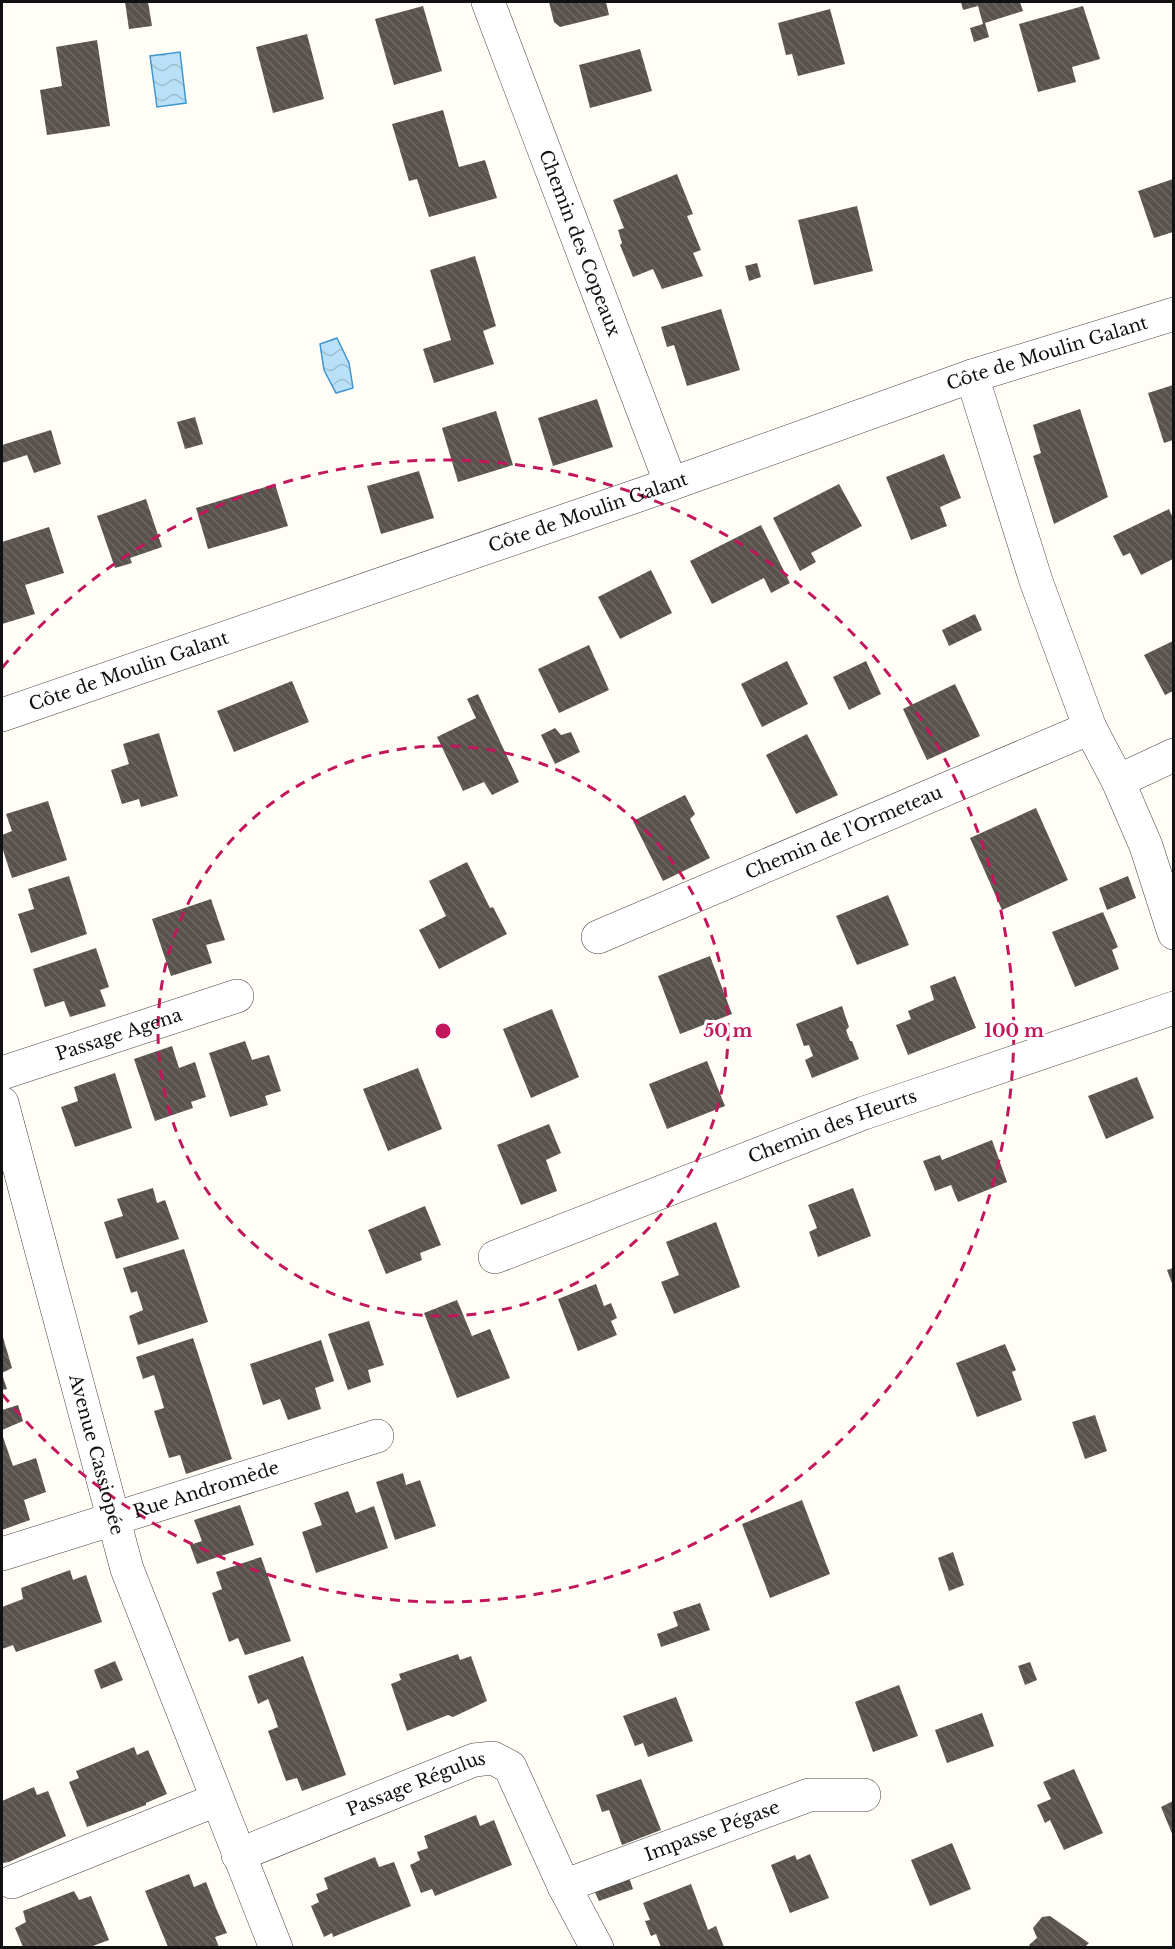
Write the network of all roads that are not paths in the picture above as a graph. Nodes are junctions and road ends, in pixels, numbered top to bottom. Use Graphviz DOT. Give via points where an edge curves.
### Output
graph roads {
  1 [pos="488,2"];
  2 [pos="1173,314"];
  3 [pos="972,376"];
  4 [pos="671,484"];
  5 [pos="2,715"];
  6 [pos="1090,728"];
  7 [pos="1173,755"];
  8 [pos="1118,781"];
  9 [pos="1173,933"];
  10 [pos="598,937"];
  11 [pos="237,996"];
  12 [pos="1173,1008"];
  13 [pos="2,1074"];
  14 [pos="2,1103"];
  15 [pos="495,1257"];
  16 [pos="377,1436"];
  17 [pos="113,1520"];
  18 [pos="2,1554"];
  19 [pos="864,1795"];
  20 [pos="216,1800"];
  21 [pos="238,1855"];
  22 [pos="12,1882"];
  23 [pos="564,1886"];
  24 [pos="276,1947"];
  25 [pos="597,1947"];
  1 -- 4 [label="street, Chemin des Copeaux"];
  2 -- 3 [label="street, Côte de Moulin Galant"];
  3 -- 4 [label="street, Côte de Moulin Galant"];
  3 -- 6 [label="street" via="1036,581"];
  4 -- 5 [label="street, Côte de Moulin Galant"];
  6 -- 8 [label="street"];
  6 -- 10 [label="street, Chemin de l'Ormeteau"];
  7 -- 8 [label="street"];
  8 -- 9 [label="street" via="1146,846"];
  11 -- 13 [label="street, Passage Agena"];
  12 -- 15 [label="street, Chemin des Heurts" via="864,1113"];
  14 -- 17 [label="street, Avenue Cassiopée"];
  16 -- 17 [label="street, Rue Andromède"];
  17 -- 18 [label="street, Rue Andromède"];
  17 -- 20 [label="street, Avenue Cassiopée" via="127,1569"];
  19 -- 23 [label="street, Impasse Pégase" via="809,1795"];
  20 -- 21 [label="street, Avenue Cassiopée"];
  20 -- 22 [label="street"];
  21 -- 23 [label="street, Passage Régulus" via="474,1760 493,1758 510,1767"];
  21 -- 24 [label="street, Avenue Cassiopée"];
  23 -- 25 [label="street, Passage Régulus"];
}
